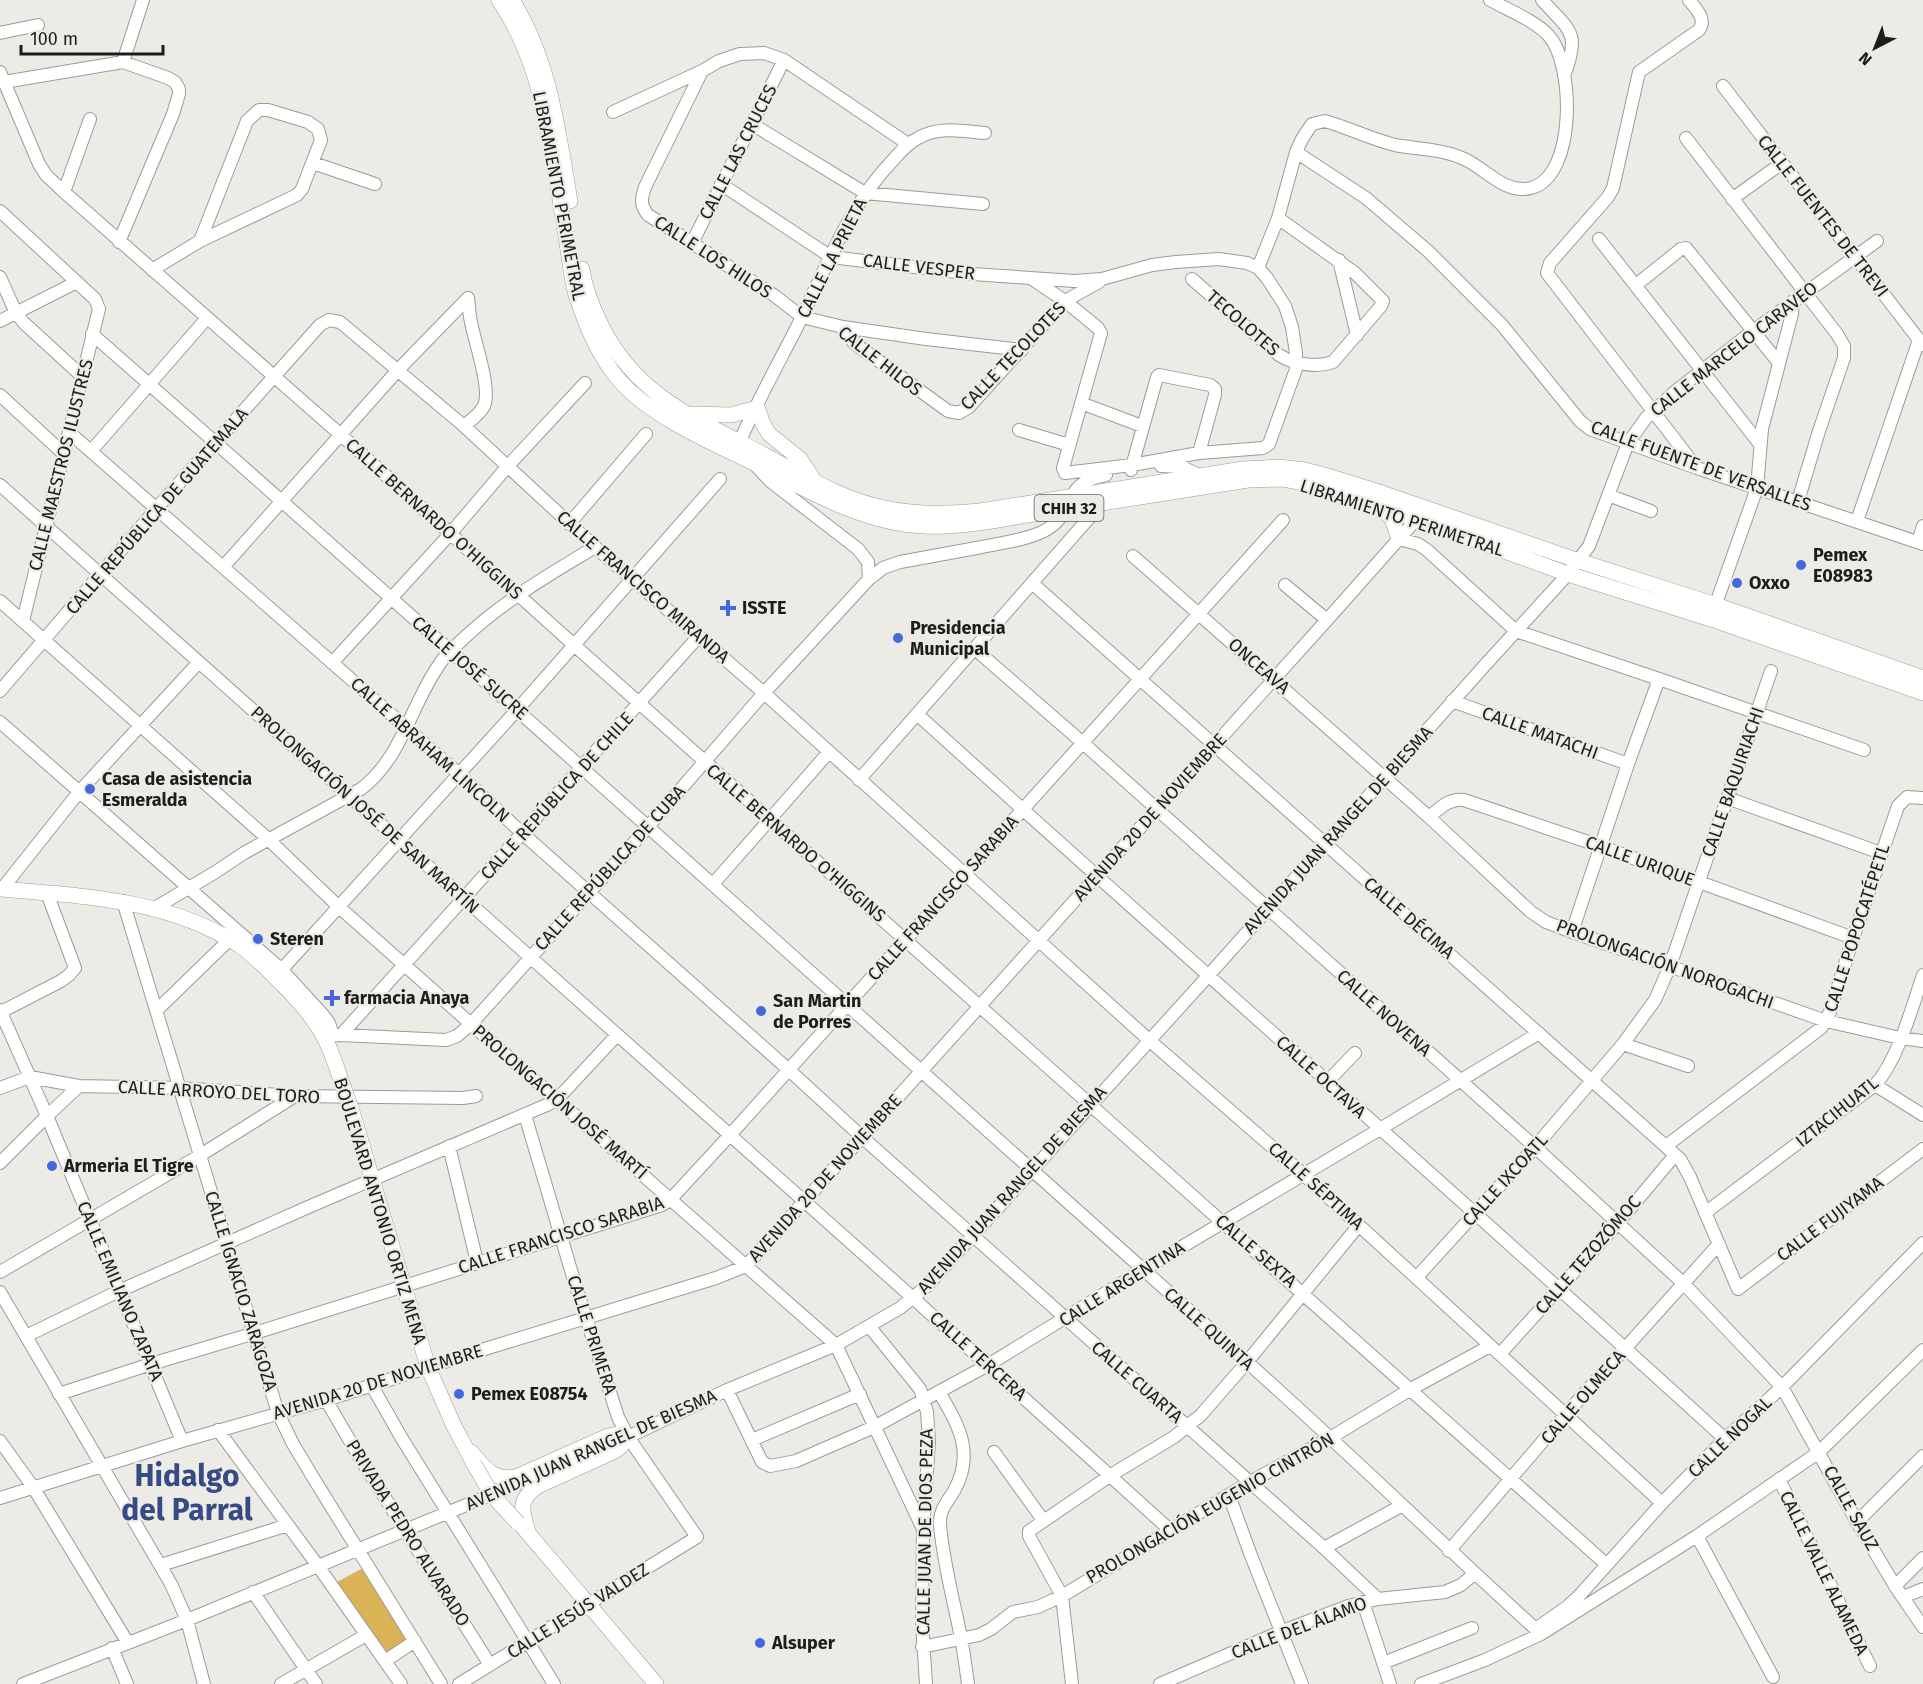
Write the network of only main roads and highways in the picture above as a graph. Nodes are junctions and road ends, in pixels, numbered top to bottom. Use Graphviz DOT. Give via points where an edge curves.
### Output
graph roads {
  1 [pos="499,0"];
  2 [pos="512,0"];
  3 [pos="687,414"];
  4 [pos="737,448"];
  5 [pos="815,482"];
  6 [pos="1069,502"];
  7 [pos="1381,507"];
  8 [pos="1421,514"];
  9 [pos="1399,539"];
  10 [pos="1713,612"];
  11 [pos="1923,678"];
  12 [pos="1923,693"];
  13 [pos="1,889"];
  14 [pos="461,1441"];
  15 [pos="523,1527"];
  16 [pos="656,1684"];
  1 -- 4 [label="main road, LIBRAMIENTO PERIMETRAL / CHIH 32" via="533,68 575,291 594,342 632,393 671,421"];
  2 -- 3 [label="main road, LIBRAMIENTO PERIMETRAL / CHIH 32" via="540,57 552,99 585,288 595,313 613,348 633,373"];
  3 -- 4 [label="main road, LIBRAMIENTO PERIMETRAL / CHIH 32"];
  3 -- 5 [label="main road" via="731,415 757,407 769,434 800,459"];
  4 -- 5 [label="main road, LIBRAMIENTO PERIMETRAL / CHIH 32"];
  4 -- 6 [label="main road, LIBRAMIENTO PERIMETRAL / CHIH 32" via="755,464 848,508 902,524 963,524"];
  5 -- 6 [label="main road, LIBRAMIENTO PERIMETRAL / CHIH 32" via="861,502 920,514"];
  6 -- 7 [label="main road, LIBRAMIENTO PERIMETRAL / CHIH 32" via="1101,504 1268,478 1317,486"];
  6 -- 8 [label="main road, LIBRAMIENTO PERIMETRAL / CHIH 32" via="1113,489 1262,467 1305,470 1383,493"];
  7 -- 8 [label="main road, LIBRAMIENTO PERIMETRAL / CHIH 32"];
  7 -- 9 [label="main road" via="1392,519"];
  8 -- 10 [label="main road, LIBRAMIENTO PERIMETRAL / CHIH 32" via="1578,561"];
  8 -- 10 [label="main road, LIBRAMIENTO PERIMETRAL / CHIH 32" via="1568,574"];
  10 -- 11 [label="main road, LIBRAMIENTO PERIMETRAL / CHIH 32"];
  10 -- 12 [label="main road, LIBRAMIENTO PERIMETRAL / CHIH 32"];
  13 -- 14 [label="main road, BOULEVARD ANTONIO ORTIZ MENA, bridge" via="123,901 194,922 278,973 311,1017 332,1035 428,1367"];
  14 -- 15 [label="main road, BOULEVARD ANTONIO ORTIZ MENA, bridge" via="492,1495"];
  14 -- 15 [label="main road" via="489,1472 507,1479 608,1436 628,1437 615,1451 529,1492 522,1504"];
  15 -- 16 [label="main road, BOULEVARD ANTONIO ORTIZ MENA"];
}
